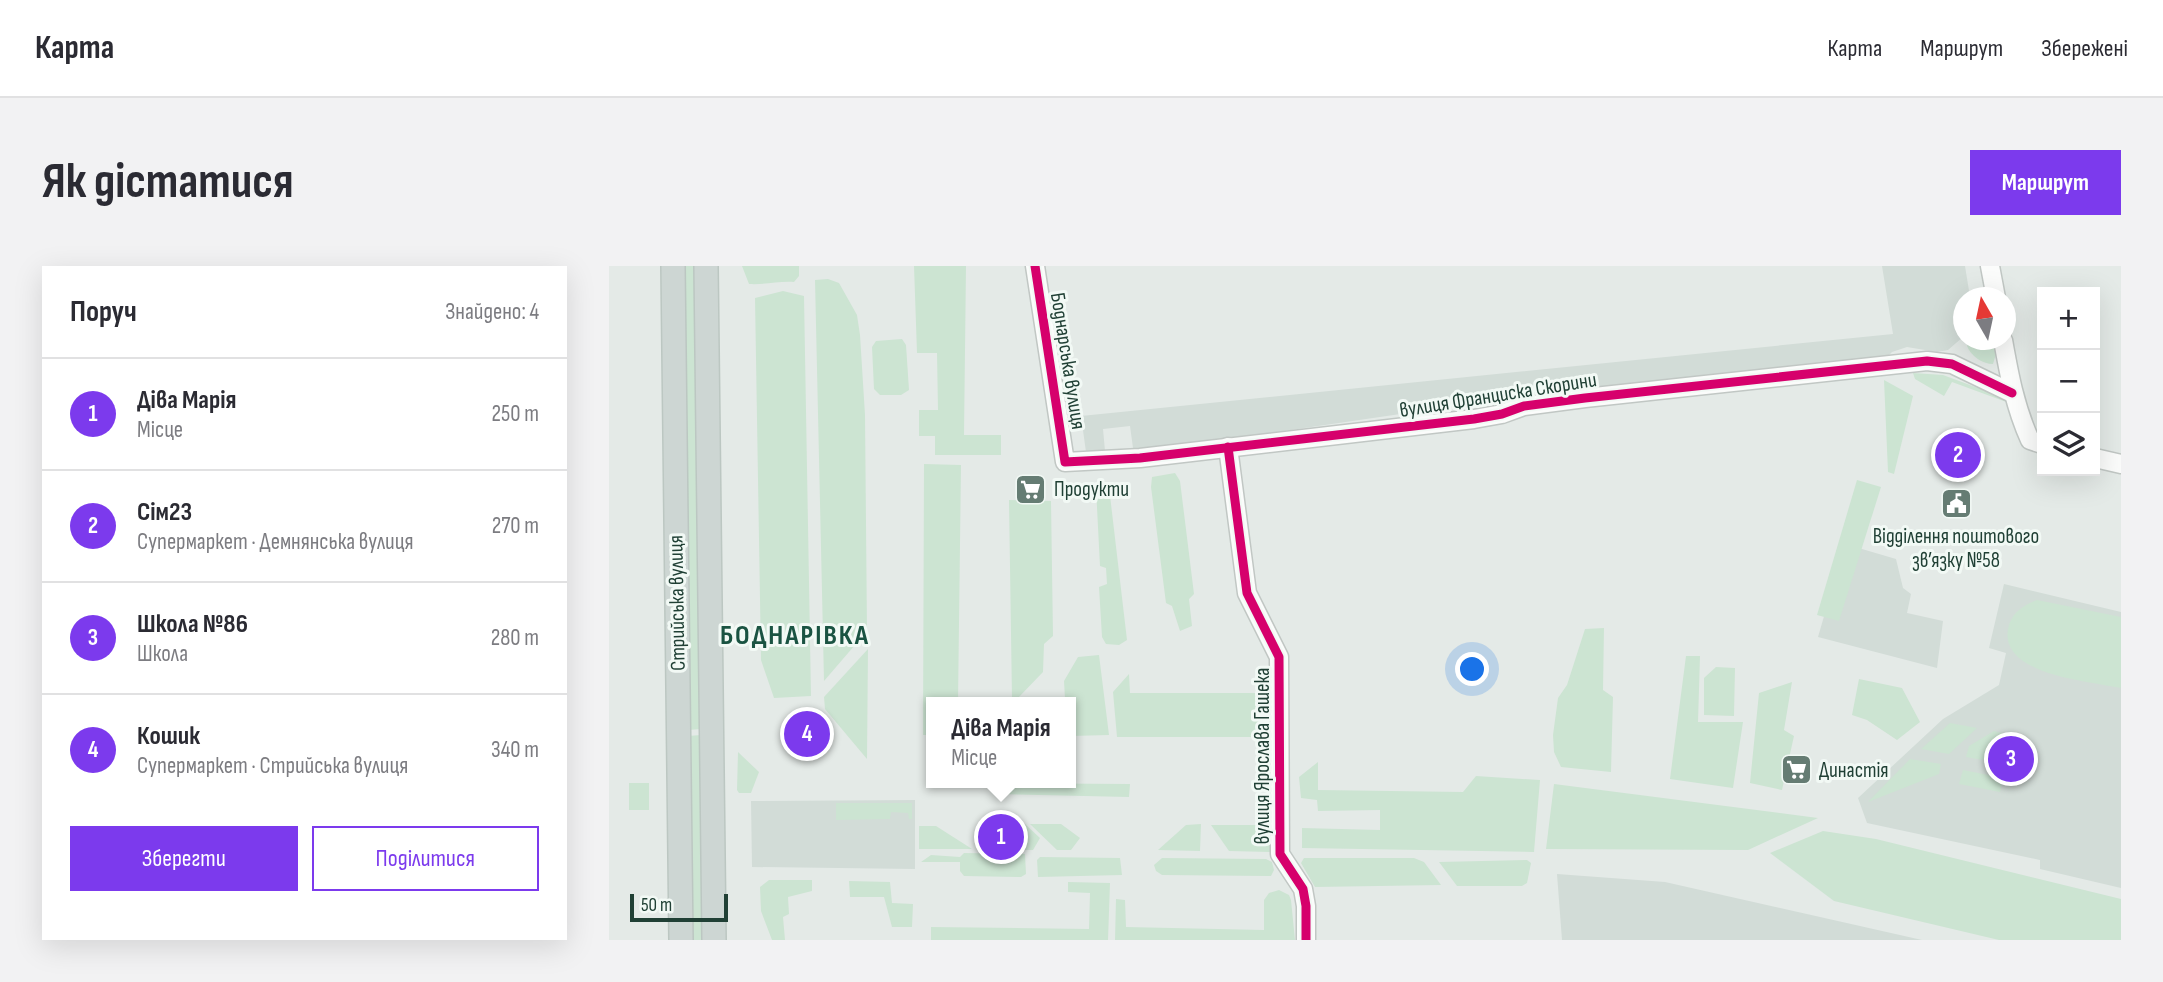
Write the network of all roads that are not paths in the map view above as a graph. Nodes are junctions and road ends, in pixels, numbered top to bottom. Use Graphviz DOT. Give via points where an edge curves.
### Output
graph roads {
  1 [pos="673,266"];
  2 [pos="706,266"];
  3 [pos="1035,266"];
  4 [pos="1990,266"];
  5 [pos="1994,287"];
  6 [pos="2005,350"];
  7 [pos="2012,393"];
  8 [pos="2037,442"];
  9 [pos="1228,447"];
  10 [pos="2100,459"];
  11 [pos="1065,462"];
  12 [pos="2121,464"];
  13 [pos="681,940"];
  14 [pos="714,940"];
  15 [pos="1306,940"];
  1 -- 13 [label="main road, Стрийська вулиця"];
  2 -- 14 [label="main road, Стрийська вулиця"];
  3 -- 11 [label="street, Боднарська вулиця"];
  4 -- 5 [label="street"];
  6 -- 7 [label="street"];
  7 -- 8 [label="street" via="2030,440"];
  7 -- 9 [label="street, вулиця Франциска Скорини" via="1952,364 1927,361 1585,398 1474,419"];
  9 -- 11 [label="street, вулиця Франциска Скорини"];
  9 -- 15 [label="street, вулиця Ярослава Гашека" via="1247,593 1279,657 1280,853 1303,889"];
  10 -- 12 [label="street"];
}
